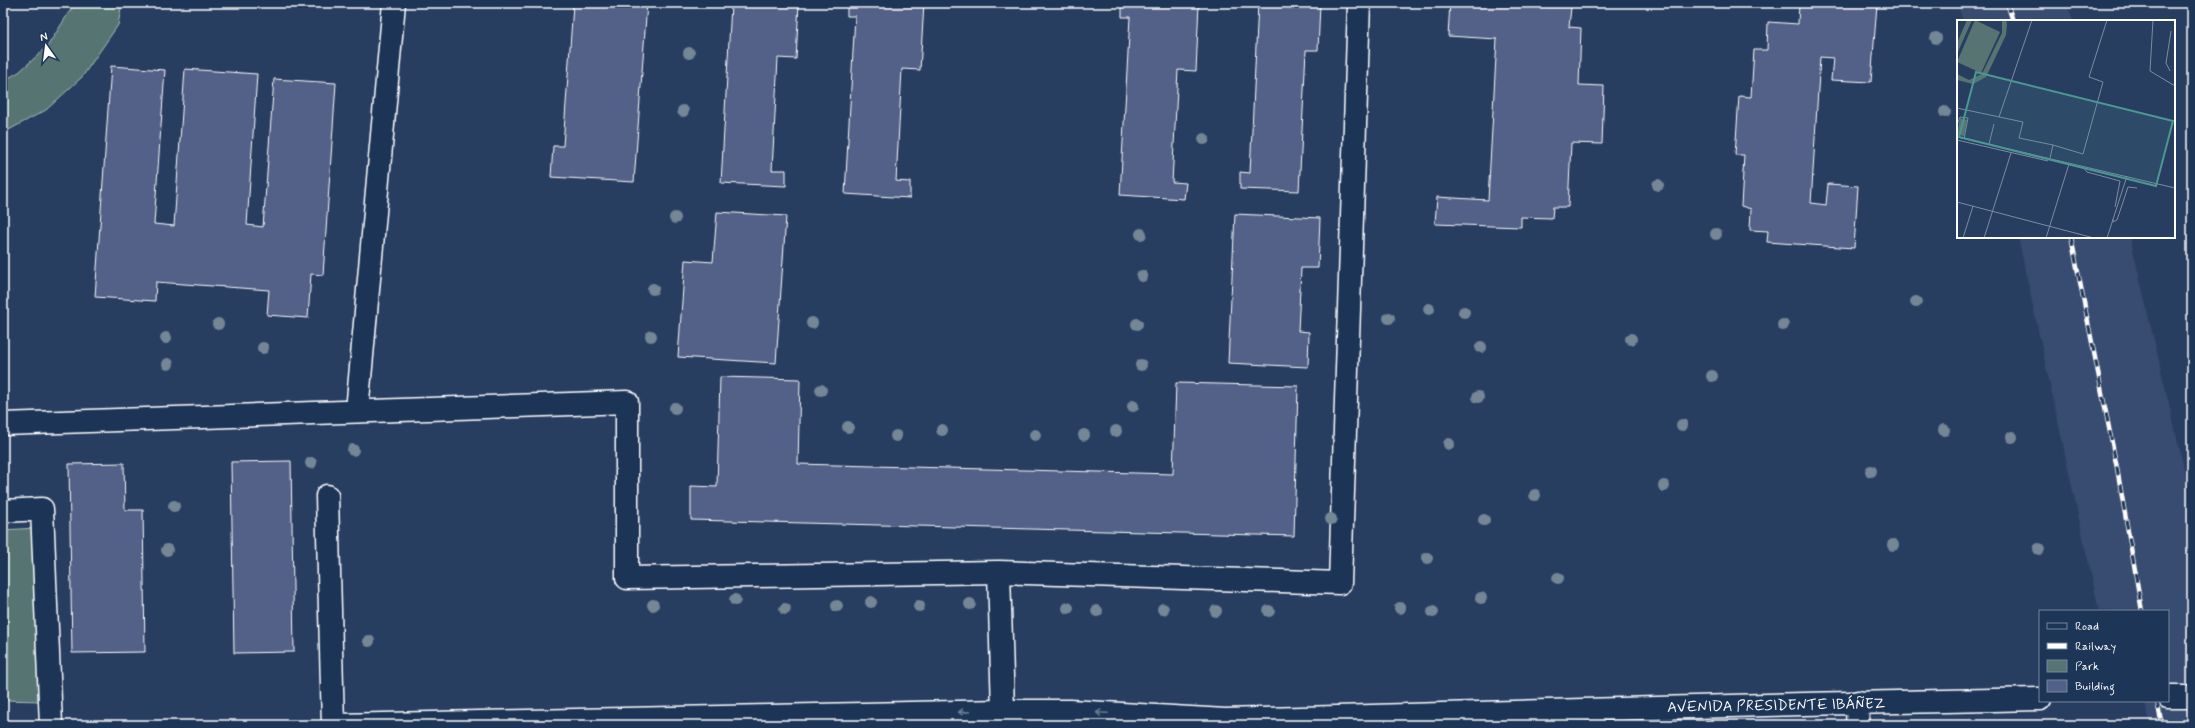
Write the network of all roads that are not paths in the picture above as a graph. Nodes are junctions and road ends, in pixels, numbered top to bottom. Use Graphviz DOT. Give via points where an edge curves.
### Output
graph roads {
  1 [pos="394,3"];
  2 [pos="1359,3"];
  3 [pos="357,411"];
  4 [pos="3,424"];
  5 [pos="327,496"];
  6 [pos="3,511"];
  7 [pos="999,572"];
  8 [pos="2169,697"];
  9 [pos="2192,697"];
  10 [pos="2039,699"];
  11 [pos="1858,702"];
  12 [pos="1003,711"];
  13 [pos="1377,720"];
  14 [pos="574,722"];
  15 [pos="1225,722"];
  16 [pos="50,725"];
  17 [pos="335,725"];
  18 [pos="1189,725"];
  19 [pos="1857,725"];
  1 -- 3 [label="main road"];
  2 -- 7 [label="main road" via="1340,583"];
  3 -- 4 [label="main road"];
  3 -- 7 [label="main road" via="627,402 627,578"];
  5 -- 17 [label="main road"];
  6 -- 16 [label="main road" via="42,509"];
  7 -- 12 [label="main road"];
  8 -- 9 [label="main road"];
  10 -- 11 [label="main road, AVENIDA PRESIDENTE IBÁÑEZ"];
  11 -- 13 [label="main road, AVENIDA PRESIDENTE IBÁÑEZ"];
  11 -- 19 [label="main road"];
  12 -- 14 [label="main road, AVENIDA PRESIDENTE IBÁÑEZ, one-way"];
  15 -- 12 [label="main road, AVENIDA PRESIDENTE IBÁÑEZ, one-way" via="1070,711"];
  13 -- 15 [label="main road, AVENIDA PRESIDENTE IBÁÑEZ"];
  14 -- 17 [label="main road, AVENIDA PRESIDENTE IBÁÑEZ"];
  15 -- 18 [label="main road, AVENIDA PRESIDENTE IBÁÑEZ"];
}
